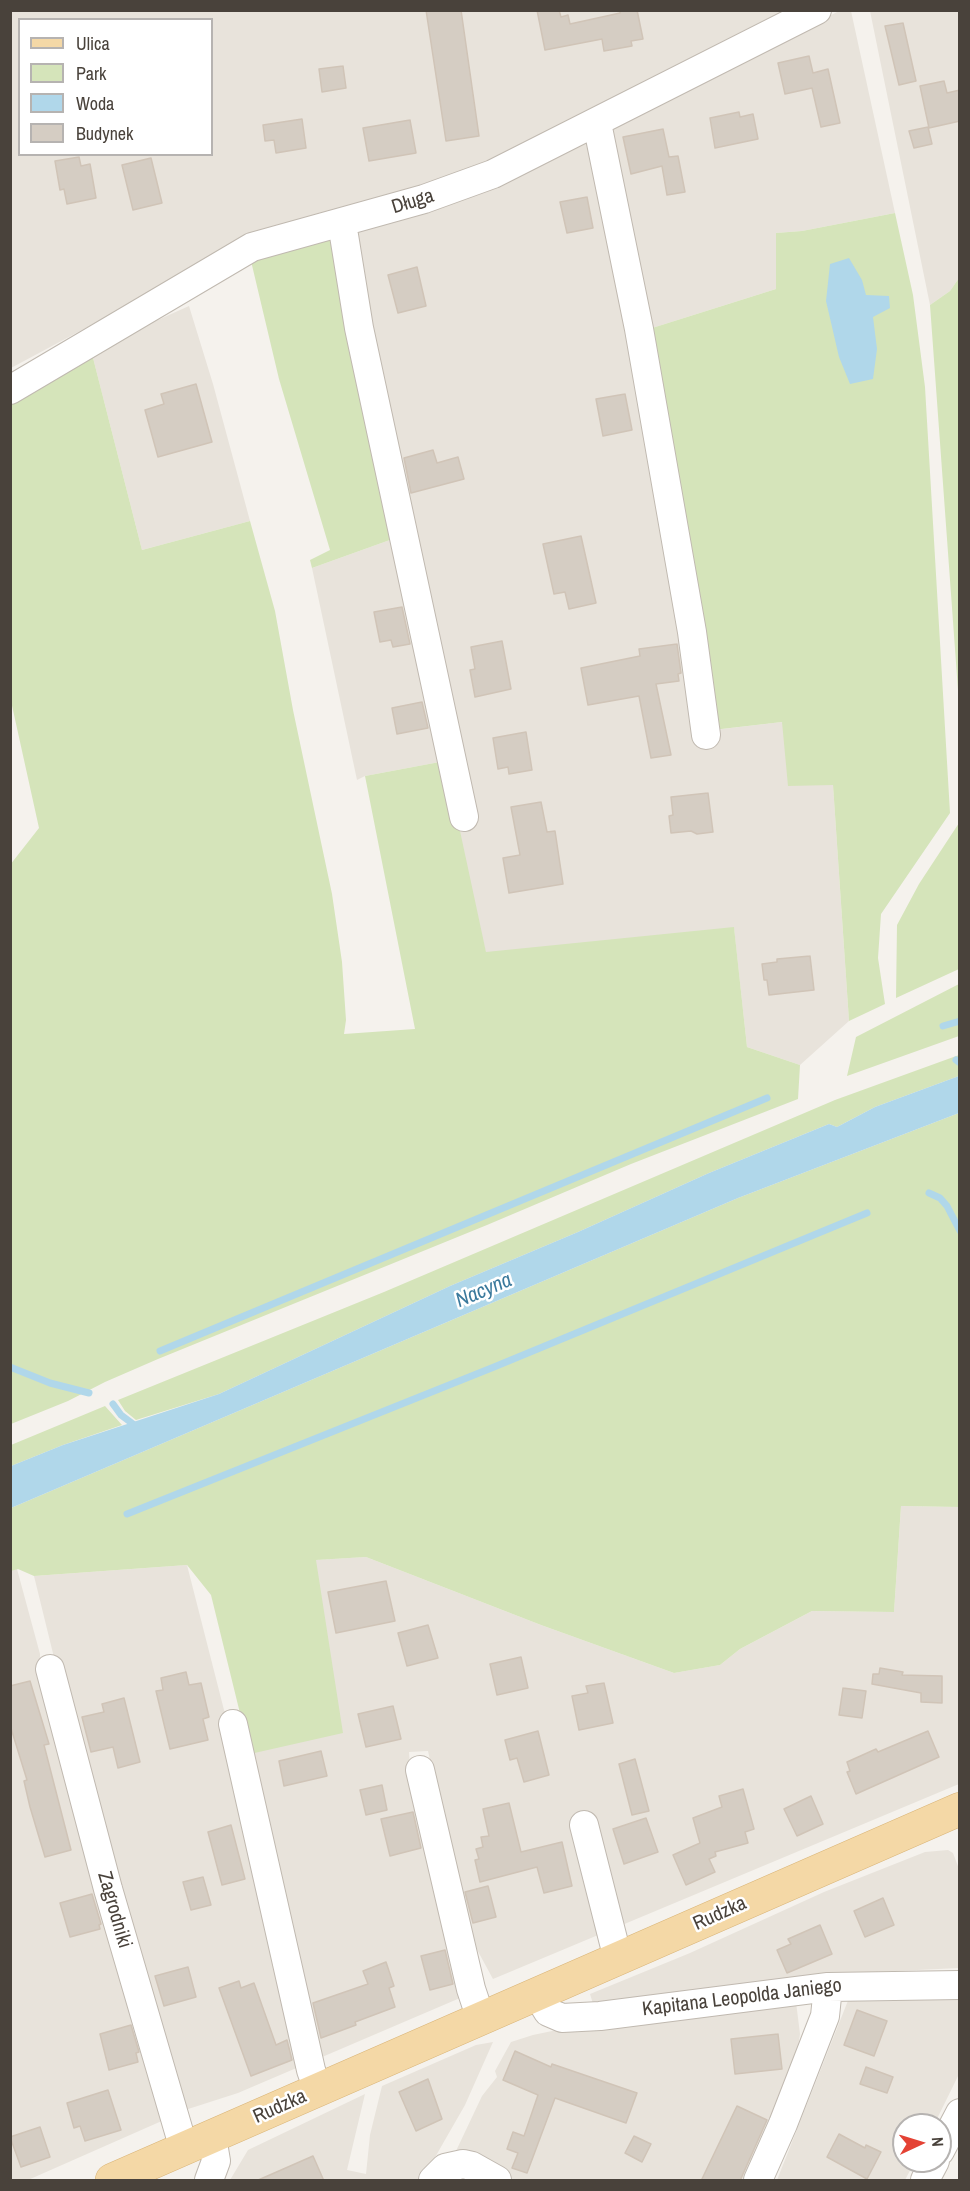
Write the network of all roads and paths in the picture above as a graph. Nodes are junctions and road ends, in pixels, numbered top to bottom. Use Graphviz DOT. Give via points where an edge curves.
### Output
graph roads {
  1 [pos="817,10"];
  2 [pos="597,123"];
  3 [pos="342,223"];
  4 [pos="10,390"];
  5 [pos="706,735"];
  6 [pos="464,817"];
  7 [pos="50,1669"];
  8 [pos="233,1724"];
  9 [pos="420,1770"];
  10 [pos="958,1813"];
  11 [pos="584,1825"];
  12 [pos="618,1959"];
  13 [pos="960,1985"];
  14 [pos="828,1987"];
  15 [pos="537,1995"];
  16 [pos="481,2019"];
  17 [pos="318,2090"];
  18 [pos="960,2113"];
  19 [pos="952,2128"];
  20 [pos="198,2143"];
  21 [pos="112,2181"];
  22 [pos="209,2181"];
  23 [pos="433,2181"];
  24 [pos="497,2181"];
  25 [pos="758,2181"];
  1 -- 2 [label="street, Długa"];
  2 -- 3 [label="street, Długa" via="493,174"];
  2 -- 5 [label="street" via="639,329"];
  3 -- 4 [label="street, Długa" via="252,247"];
  3 -- 6 [label="street" via="359,328"];
  7 -- 20 [label="street, Zagrodniki" via="108,1889"];
  8 -- 17 [label="street"];
  9 -- 16 [label="street"];
  10 -- 12 [label="main road, Rudzka"];
  11 -- 12 [label="street"];
  12 -- 15 [label="main road, Rudzka"];
  13 -- 14 [label="street, Kapitana Leopolda Janiego"];
  14 -- 15 [label="street, Kapitana Leopolda Janiego" via="562,2018 548,2012"];
  14 -- 25 [label="street" via="825,2016"];
  15 -- 16 [label="main road, Rudzka"];
  16 -- 17 [label="main road, Rudzka"];
  17 -- 20 [label="main road, Rudzka"];
  18 -- 19 [label="street"];
  20 -- 21 [label="main road, Rudzka"];
  20 -- 22 [label="street, Zagrodniki" via="216,2161"];
  23 -- 24 [label="street" via="445,2168 463,2164"];
}
